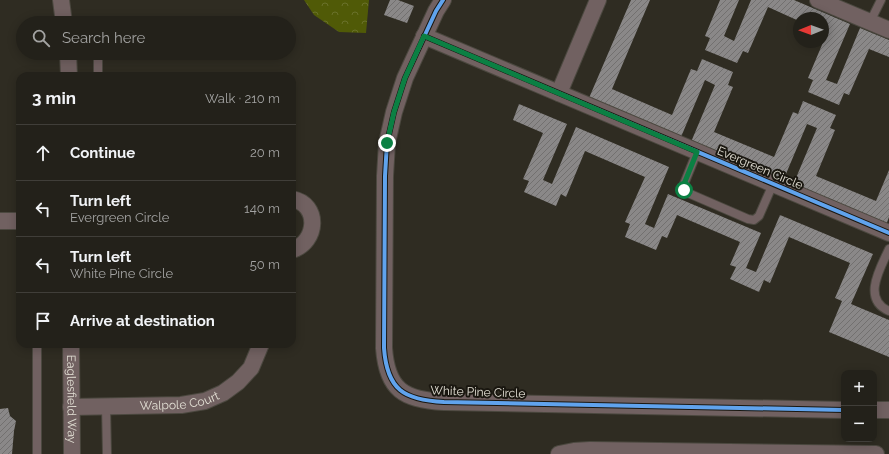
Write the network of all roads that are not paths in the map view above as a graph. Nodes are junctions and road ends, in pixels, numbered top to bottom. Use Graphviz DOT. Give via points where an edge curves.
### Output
graph roads {
  1 [pos="61,0"];
  2 [pos="443,0"];
  3 [pos="598,0"];
  4 [pos="818,0"];
  5 [pos="881,0"];
  6 [pos="63,16"];
  7 [pos="870,22"];
  8 [pos="889,30"];
  9 [pos="424,36"];
  10 [pos="68,60"];
  11 [pos="98,60"];
  12 [pos="69,72"];
  13 [pos="98,72"];
  14 [pos="559,93"];
  15 [pos="697,152"];
  16 [pos="773,184"];
  17 [pos="296,201"];
  18 [pos="16,220"];
  19 [pos="0,221"];
  20 [pos="889,233"];
  21 [pos="296,249"];
  22 [pos="889,249"];
  23 [pos="889,311"];
  24 [pos="37,348"];
  25 [pos="71,348"];
  26 [pos="259,348"];
  27 [pos="106,406"];
  28 [pos="71,407"];
  29 [pos="841,410"];
  30 [pos="877,410"];
  31 [pos="889,410"];
  32 [pos="37,454"];
  33 [pos="72,454"];
  34 [pos="107,454"];
  35 [pos="559,454"];
  36 [pos="876,454"];
  1 -- 6 [label="street"];
  2 -- 9 [label="street, White Pine Circle"];
  3 -- 14 [label="street"];
  4 -- 7 [label="street"];
  5 -- 7 [label="lane"];
  7 -- 8 [label="street"];
  9 -- 14 [label="street, Evergreen Circle"];
  9 -- 29 [label="street, White Pine Circle" via="405,78 387,143 384,348 388,371 401,392 414,399 444,402"];
  10 -- 12 [label="street"];
  11 -- 13 [label="lane"];
  14 -- 15 [label="street, Evergreen Circle"];
  15 -- 16 [label="street, Evergreen Circle"];
  15 -- 16 [label="lane" via="684,190 748,219 754,220 759,216"];
  16 -- 20 [label="street, Evergreen Circle"];
  17 -- 21 [label="street" via="309,210 313,227 305,242"];
  18 -- 19 [label="street"];
  22 -- 23 [label="lane" via="874,283 875,297"];
  24 -- 32 [label="lane"];
  25 -- 28 [label="street, Eaglesfield Way"];
  26 -- 27 [label="street, Walpole Court" via="251,368 238,382 214,398 181,405"];
  27 -- 28 [label="street, Walpole Court"];
  27 -- 34 [label="lane"];
  28 -- 33 [label="street, Eaglesfield Way"];
  30 -- 31 [label="street"];
  35 -- 36 [label="street" via="590,450"];
}
